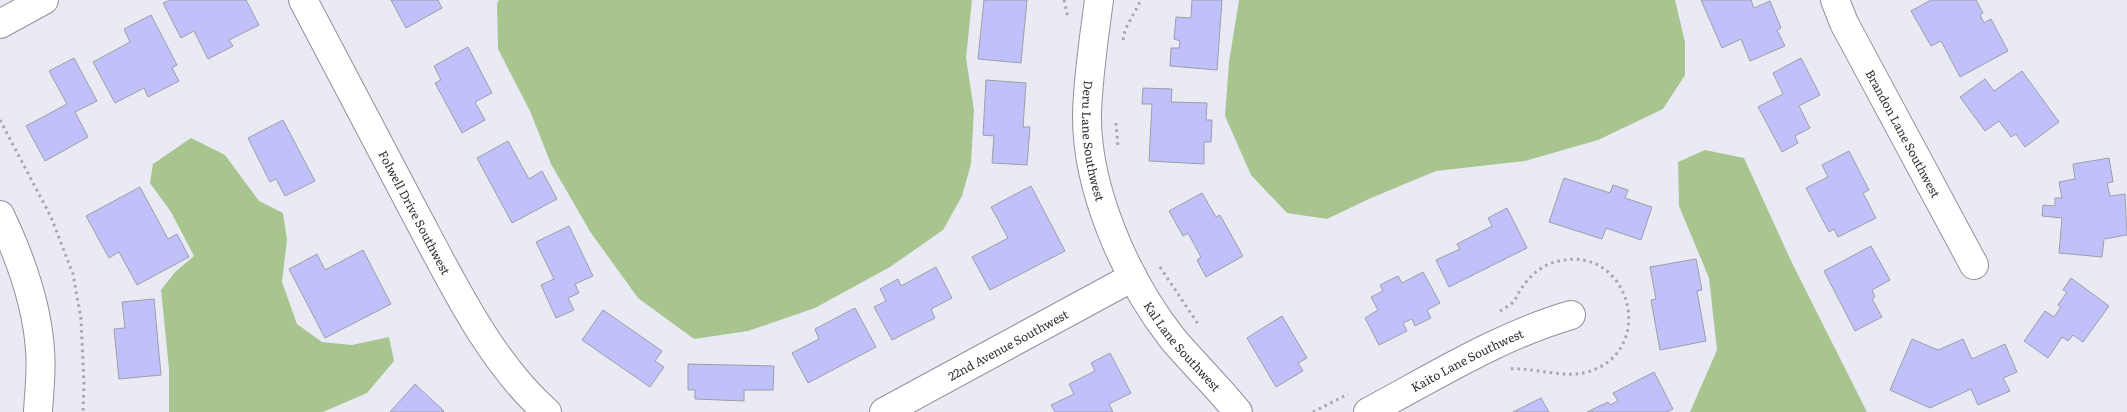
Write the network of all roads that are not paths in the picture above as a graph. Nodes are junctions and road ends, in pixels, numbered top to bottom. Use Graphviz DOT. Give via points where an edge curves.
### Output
graph roads {
  1 [pos="44,0"];
  2 [pos="303,0"];
  3 [pos="1099,0"];
  4 [pos="1835,0"];
  5 [pos="0,24"];
  6 [pos="0,215"];
  7 [pos="1974,265"];
  8 [pos="1133,277"];
  9 [pos="1571,315"];
  10 [pos="530,407"];
  11 [pos="38,412"];
  12 [pos="884,412"];
  13 [pos="1238,412"];
  14 [pos="1368,412"];
  1 -- 5 [label="street"];
  2 -- 10 [label="street, Folwell Drive Southwest" via="454,284"];
  3 -- 8 [label="street, Deru Lane Southwest" via="1087,114 1089,149 1103,205"];
  4 -- 7 [label="street, Brandon Lane Southwest" via="1844,23"];
  6 -- 11 [label="street" via="21,263 34,307 40,351"];
  8 -- 12 [label="street, 22nd Avenue Southwest"];
  8 -- 13 [label="street, Kal Lane Southwest" via="1171,336"];
  9 -- 14 [label="street, Kaito Lane Southwest" via="1543,323 1492,346"];
}
